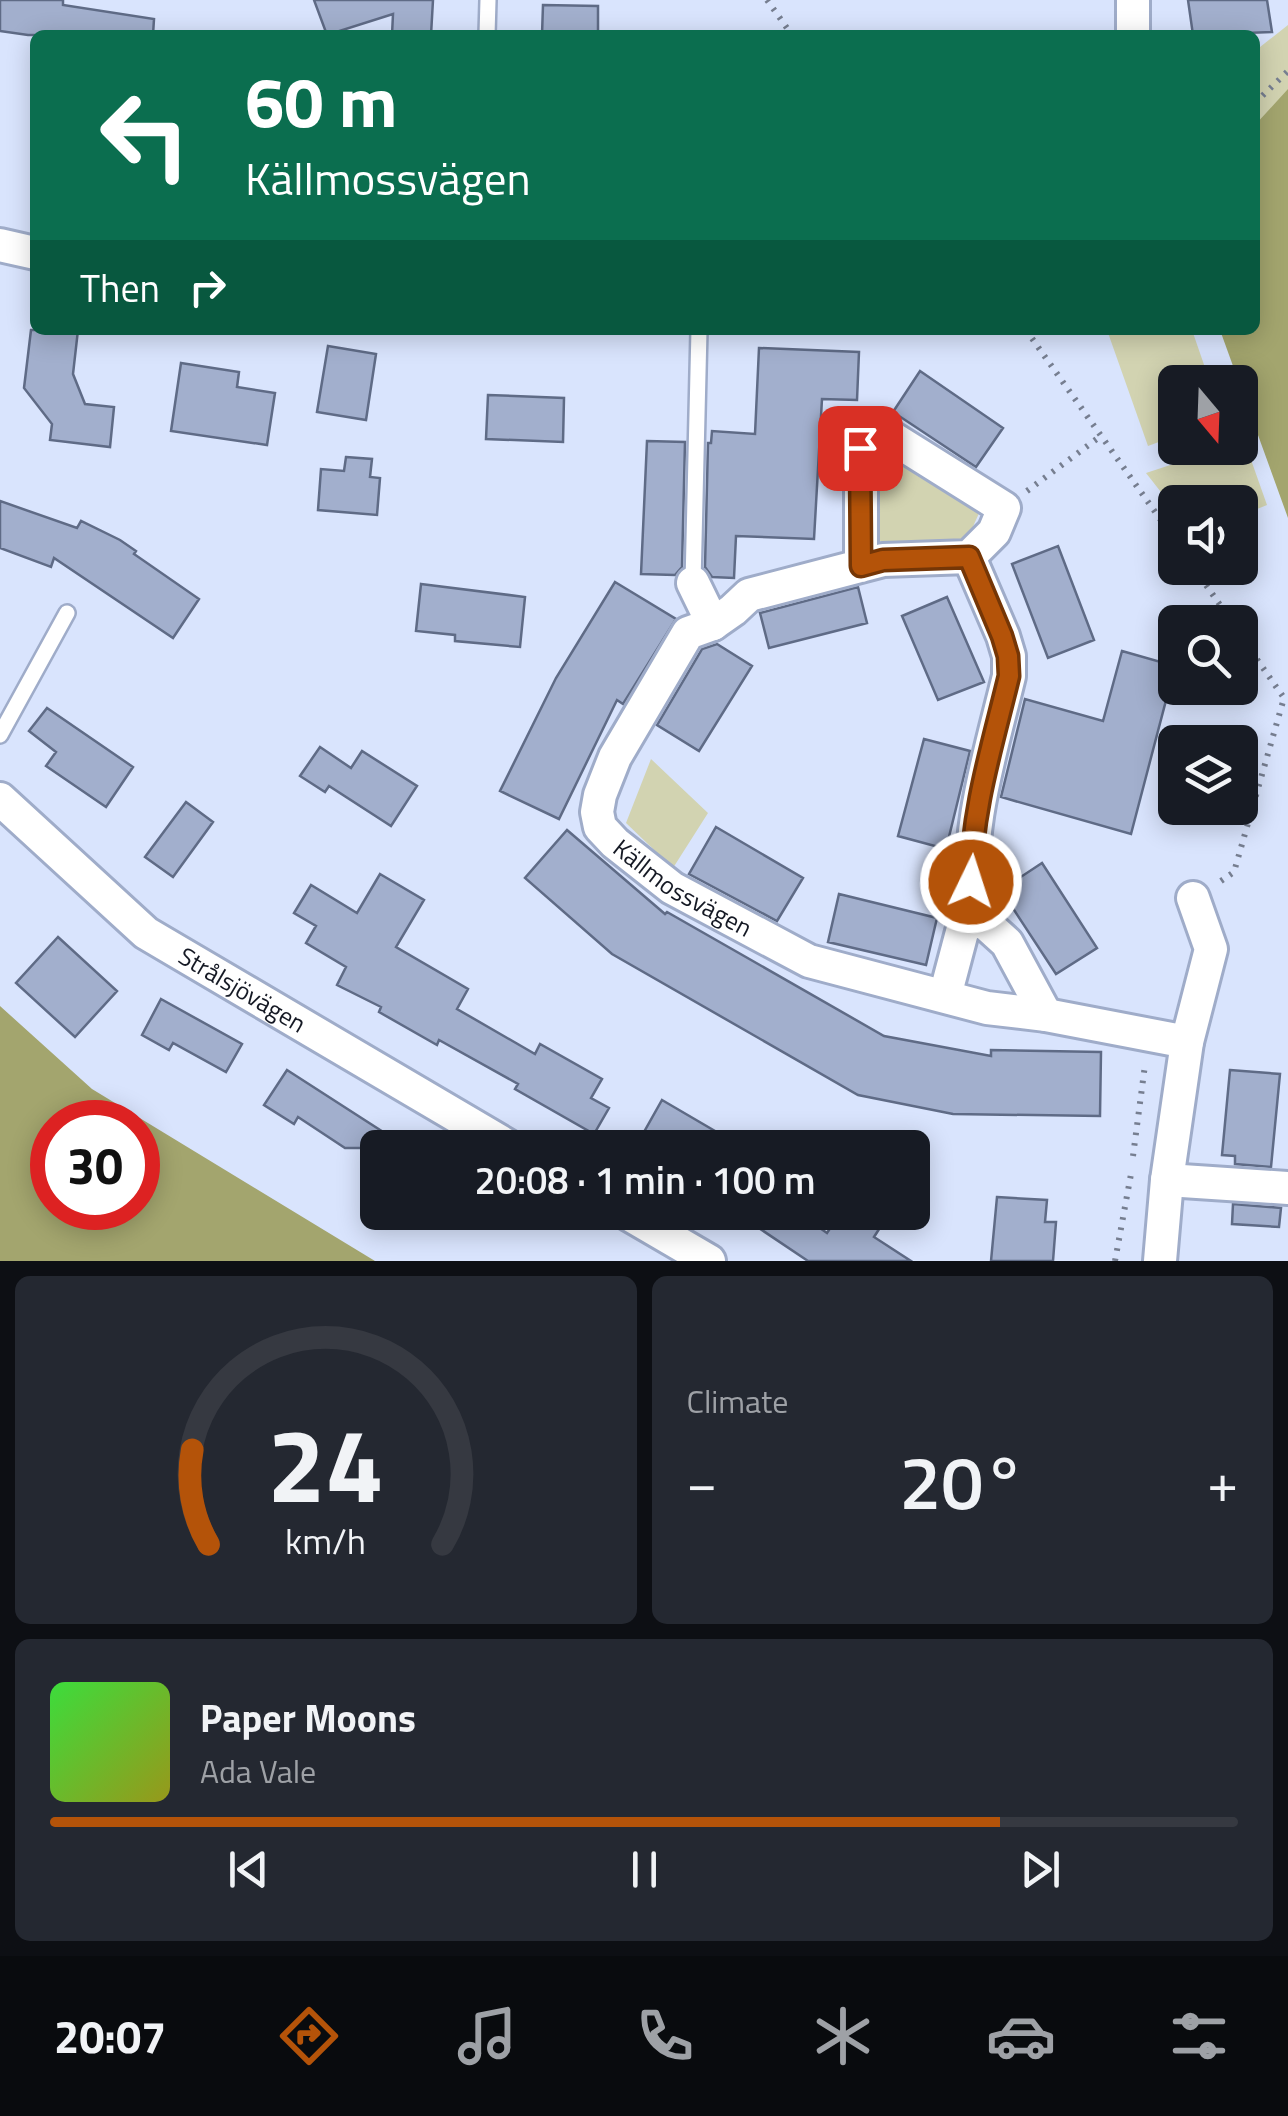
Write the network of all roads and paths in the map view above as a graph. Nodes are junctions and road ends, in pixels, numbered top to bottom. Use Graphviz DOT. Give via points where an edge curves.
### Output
graph roads {
  1 [pos="488,0"];
  2 [pos="767,0"];
  3 [pos="1133,0"];
  4 [pos="486,30"];
  5 [pos="788,30"];
  6 [pos="1133,30"];
  7 [pos="1288,71"];
  8 [pos="1260,98"];
  9 [pos="0,246"];
  10 [pos="30,252"];
  11 [pos="699,335"];
  12 [pos="1030,335"];
  13 [pos="1102,435"];
  14 [pos="1004,508"];
  15 [pos="1158,516"];
  16 [pos="969,557"];
  17 [pos="861,566"];
  18 [pos="693,583"];
  19 [pos="67,613"];
  20 [pos="713,624"];
  21 [pos="1258,660"];
  22 [pos="1286,698"];
  23 [pos="0,735"];
  24 [pos="0,799"];
  25 [pos="1193,898"];
  26 [pos="975,914"];
  27 [pos="945,996"];
  28 [pos="1046,1014"];
  29 [pos="1187,1042"];
  30 [pos="481,1130"];
  31 [pos="1167,1180"];
  32 [pos="1288,1188"];
  33 [pos="656,1230"];
  34 [pos="710,1261"];
  35 [pos="1160,1261"];
  1 -- 4 [label="lane"];
  2 -- 5 [label="path"];
  3 -- 6 [label="street"];
  7 -- 8 [label="path"];
  9 -- 10 [label="street"];
  11 -- 18 [label="lane"];
  12 -- 13 [label="path"];
  13 -- 14 [label="path"];
  13 -- 15 [label="path"];
  14 -- 16 [label="street" via="994,532"];
  14 -- 17 [label="street" via="889,436 876,437 860,448"];
  16 -- 17 [label="street, Källmossvägen"];
  16 -- 26 [label="street" via="1002,636 1009,676 971,854"];
  17 -- 20 [label="street, Källmossvägen" via="748,595"];
  18 -- 20 [label="street"];
  19 -- 23 [label="lane"];
  20 -- 27 [label="street, Källmossvägen" via="688,633 615,757 600,795 600,826 672,888 809,961"];
  21 -- 22 [label="path"];
  22 -- 25 [label="path" via="1234,872"];
  24 -- 30 [label="street, Strålsjövägen" via="146,932"];
  25 -- 29 [label="street" via="1211,949"];
  26 -- 27 [label="street" via="962,932"];
  26 -- 28 [label="street" via="1007,943"];
  27 -- 28 [label="street"];
  28 -- 29 [label="street"];
  29 -- 31 [label="street"];
  31 -- 32 [label="street"];
  31 -- 35 [label="street"];
  33 -- 34 [label="street"];
}
